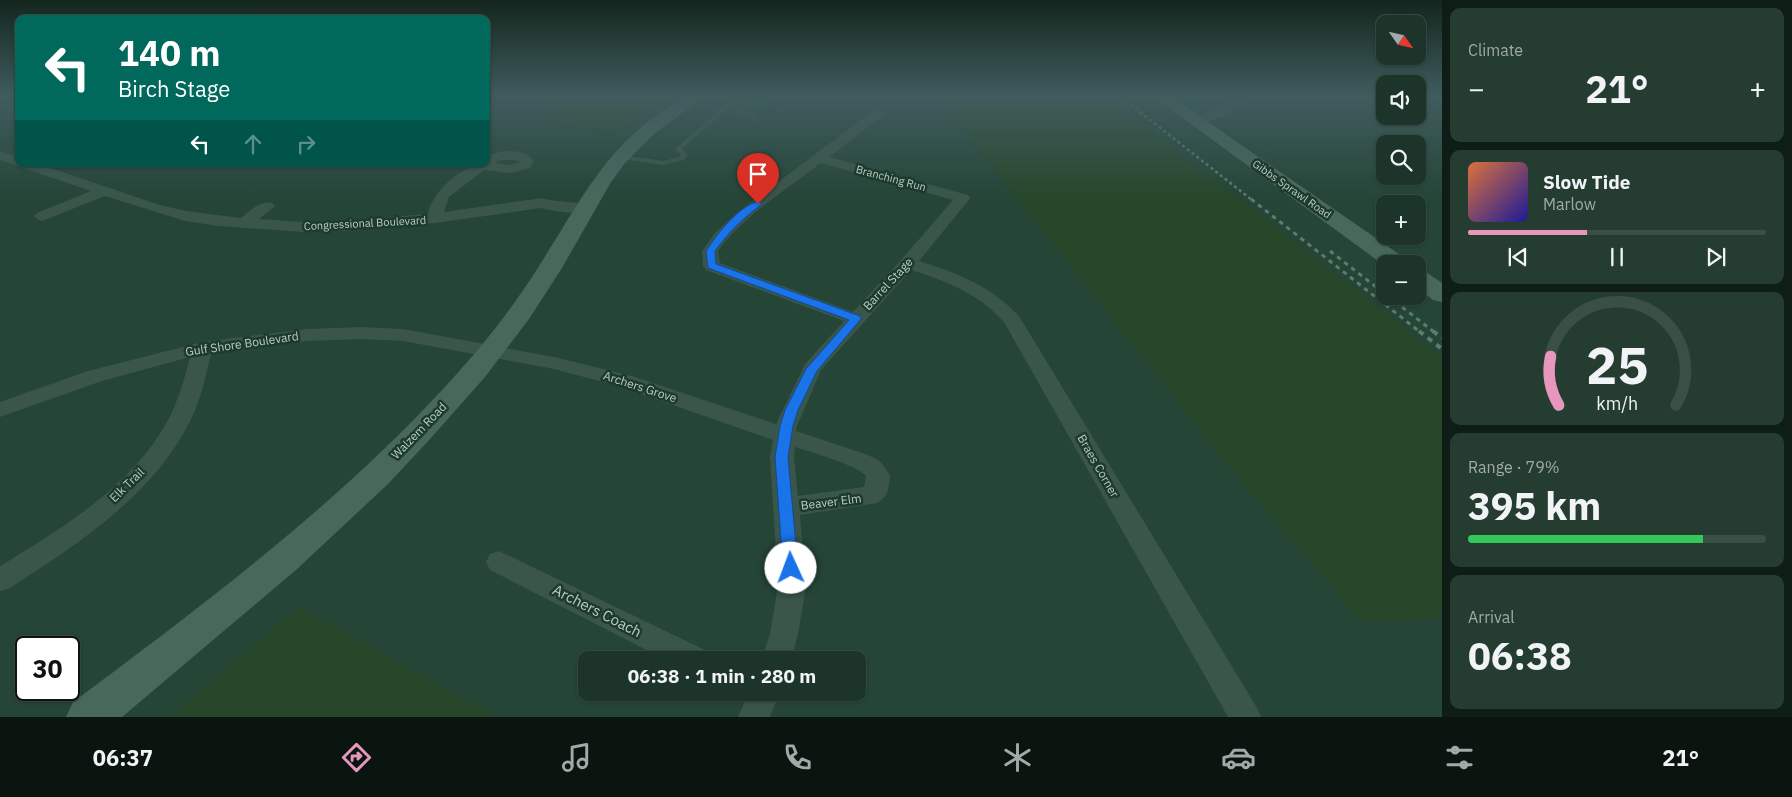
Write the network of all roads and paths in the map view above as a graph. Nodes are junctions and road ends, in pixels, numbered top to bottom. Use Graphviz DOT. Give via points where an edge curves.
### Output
graph roads {
  1 [pos="647,130"];
  2 [pos="700,130"];
  3 [pos="855,130"];
  4 [pos="1211,130"];
  5 [pos="0,155"];
  6 [pos="621,157"];
  7 [pos="818,158"];
  8 [pos="15,161"];
  9 [pos="15,163"];
  10 [pos="34,167"];
  11 [pos="482,167"];
  12 [pos="0,168"];
  13 [pos="104,191"];
  14 [pos="963,198"];
  15 [pos="267,206"];
  16 [pos="586,208"];
  17 [pos="42,216"];
  18 [pos="435,218"];
  19 [pos="244,223"];
  20 [pos="1385,255"];
  21 [pos="908,263"];
  22 [pos="1426,283"];
  23 [pos="1442,295"];
  24 [pos="856,319"];
  25 [pos="202,348"];
  26 [pos="491,351"];
  27 [pos="0,410"];
  28 [pos="785,436"];
  29 [pos="786,508"];
  30 [pos="499,562"];
  31 [pos="0,580"];
  32 [pos="677,651"];
  33 [pos="779,651"];
  34 [pos="88,717"];
  35 [pos="1245,717"];
  1 -- 6 [label="main road, Walzem Road"];
  2 -- 6 [label="lane" via="678,149 685,155 674,162"];
  3 -- 7 [label="street"];
  4 -- 20 [label="main road, Gibbs Sprawl Road"];
  5 -- 8 [label="street"];
  6 -- 16 [label="main road, Walzem Road"];
  7 -- 14 [label="street, Branching Run"];
  7 -- 24 [label="street" via="742,215 721,236 710,251 712,266"];
  9 -- 12 [label="street"];
  10 -- 13 [label="street, Congressional Boulevard"];
  11 -- 18 [label="street" via="439,200"];
  13 -- 17 [label="street"];
  13 -- 19 [label="street, Congressional Boulevard" via="185,216"];
  14 -- 21 [label="street, Barrel Stage"];
  15 -- 19 [label="street"];
  16 -- 18 [label="street, Congressional Boulevard" via="556,207 516,213 503,209"];
  16 -- 26 [label="main road, Walzem Road" via="522,311"];
  18 -- 19 [label="street, Congressional Boulevard" via="304,227"];
  21 -- 24 [label="street, Barrel Stage"];
  21 -- 35 [label="street, Braes Corner" via="975,287 993,299 1012,320"];
  22 -- 23 [label="main road"];
  24 -- 28 [label="street, Barrel Stage" via="812,369 792,410"];
  25 -- 26 [label="street, Gulf Shore Boulevard" via="307,335 362,333 429,339"];
  25 -- 27 [label="street, Gulf Shore Boulevard" via="95,376"];
  25 -- 31 [label="street, Elk Trail" via="184,410 173,431 145,468 75,530"];
  26 -- 28 [label="street, Archers Grove" via="625,381"];
  26 -- 34 [label="main road, Walzem Road" via="415,437 339,511 190,638"];
  28 -- 29 [label="street, Barrel Stage" via="782,457"];
  28 -- 29 [label="street, Beaver Elm" via="860,461 872,467 878,475 876,492 868,498"];
  29 -- 33 [label="street, Barrel Stage" via="792,586"];
  30 -- 32 [label="street, Archers Coach"];
}
